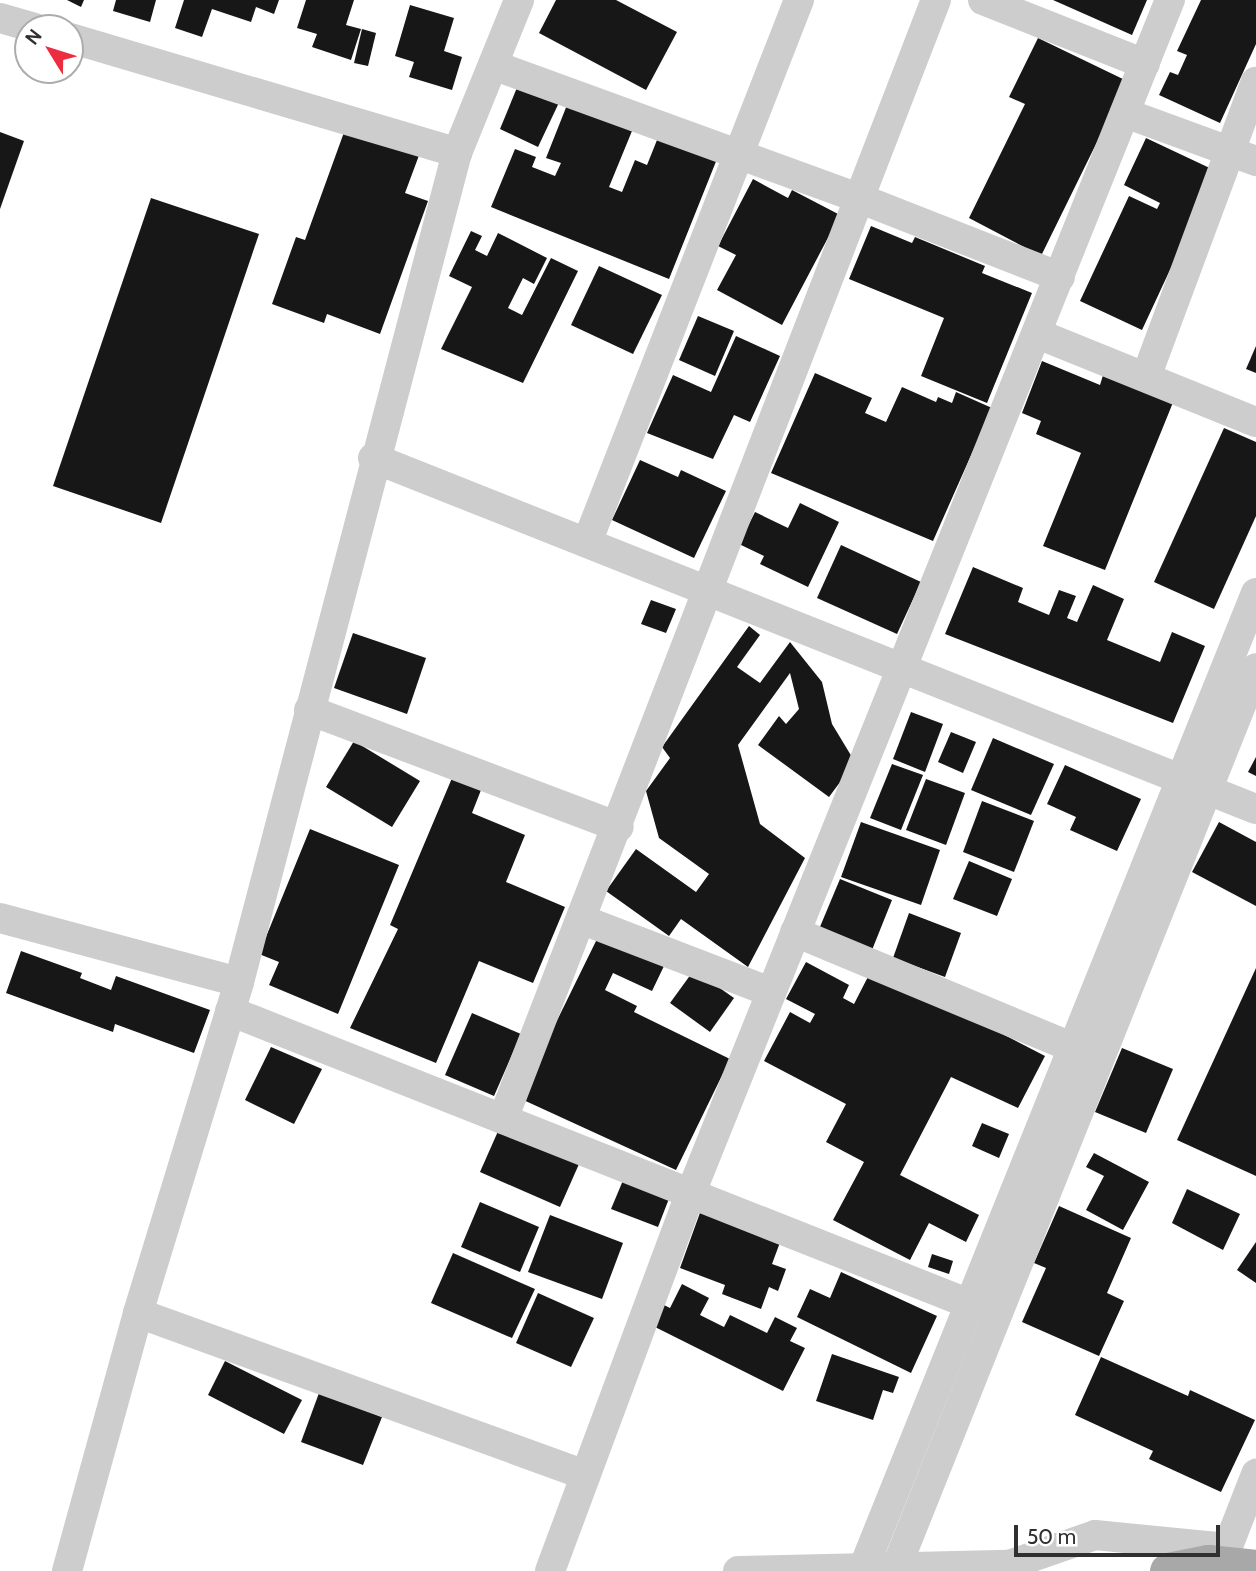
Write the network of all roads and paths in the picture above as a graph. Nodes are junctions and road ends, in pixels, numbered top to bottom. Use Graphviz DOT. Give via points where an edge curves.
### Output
graph roads {
  1 [pos="519,0"];
  2 [pos="799,0"];
  3 [pos="936,0"];
  4 [pos="983,0"];
  5 [pos="1170,0"];
  6 [pos="84,42"];
  7 [pos="1145,64"];
  8 [pos="493,65"];
  9 [pos="1256,82"];
  10 [pos="1125,113"];
  11 [pos="457,153"];
  12 [pos="737,153"];
  13 [pos="1242,156"];
  14 [pos="856,197"];
  15 [pos="1060,277"];
  16 [pos="1038,334"];
  17 [pos="1146,377"];
  18 [pos="1256,422"];
  19 [pos="373,458"];
  20 [pos="588,540"];
  21 [pos="710,589"];
  22 [pos="1256,593"];
  23 [pos="1256,668"];
  24 [pos="900,669"];
  25 [pos="309,710"];
  26 [pos="1193,785"];
  27 [pos="1256,808"];
  28 [pos="619,827"];
  29 [pos="0,918"];
  30 [pos="583,920"];
  31 [pos="794,932"];
  32 [pos="239,982"];
  33 [pos="771,992"];
  34 [pos="230,1011"];
  35 [pos="1073,1048"];
  36 [pos="503,1119"];
  37 [pos="690,1195"];
  38 [pos="972,1305"];
  39 [pos="138,1312"];
  40 [pos="1256,1474"];
  41 [pos="586,1475"];
  42 [pos="1235,1560"];
  43 [pos="896,1568"];
  44 [pos="863,1569"];
  45 [pos="67,1571"];
  46 [pos="550,1571"];
  47 [pos="738,1571"];
  48 [pos="1168,1571"];
  1 -- 8 [label="street"];
  2 -- 12 [label="street"];
  3 -- 14 [label="street"];
  4 -- 7 [label="street"];
  5 -- 7 [label="street"];
  6 -- 11 [label="street"];
  7 -- 10 [label="street"];
  8 -- 11 [label="street"];
  8 -- 12 [label="street"];
  9 -- 13 [label="street"];
  10 -- 13 [label="street"];
  10 -- 15 [label="street"];
  11 -- 19 [label="street"];
  12 -- 14 [label="street"];
  12 -- 20 [label="street"];
  13 -- 17 [label="street"];
  14 -- 15 [label="street"];
  14 -- 21 [label="street"];
  15 -- 16 [label="street"];
  16 -- 17 [label="street"];
  16 -- 24 [label="street"];
  17 -- 18 [label="street"];
  19 -- 20 [label="street"];
  19 -- 25 [label="street"];
  20 -- 21 [label="street"];
  21 -- 24 [label="street"];
  21 -- 28 [label="street"];
  22 -- 26 [label="street"];
  23 -- 26 [label="street"];
  24 -- 26 [label="street"];
  24 -- 31 [label="street"];
  25 -- 28 [label="street"];
  25 -- 32 [label="street"];
  26 -- 27 [label="street"];
  26 -- 35 [label="street"];
  26 -- 43 [label="street"];
  28 -- 30 [label="street"];
  29 -- 32 [label="street"];
  30 -- 33 [label="street"];
  30 -- 36 [label="street"];
  31 -- 33 [label="street"];
  31 -- 35 [label="street"];
  32 -- 34 [label="street"];
  33 -- 37 [label="street"];
  34 -- 36 [label="street"];
  34 -- 39 [label="street"];
  35 -- 38 [label="street"];
  36 -- 37 [label="street"];
  37 -- 38 [label="street"];
  37 -- 41 [label="street"];
  38 -- 44 [label="street"];
  39 -- 41 [label="street"];
  39 -- 45 [label="street"];
  40 -- 42 [label="street"];
  41 -- 46 [label="street"];
  42 -- 43 [label="street" via="1096,1535 1009,1565"];
  42 -- 48 [label="main road" via="1189,1564"];
  43 -- 44 [label="street"];
  44 -- 47 [label="street"];
}
